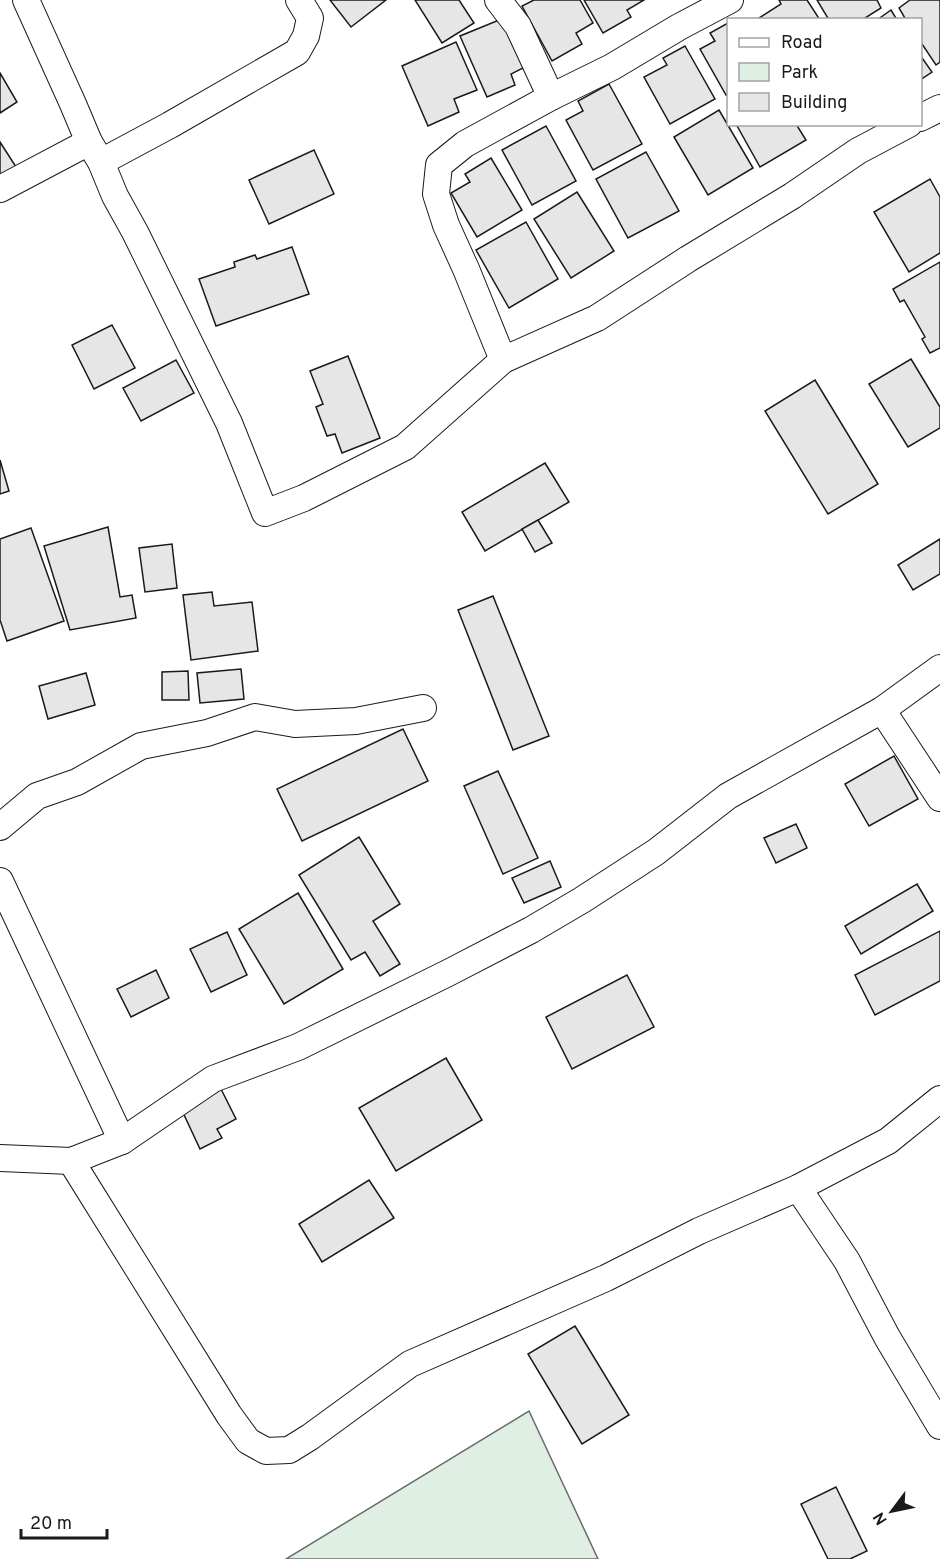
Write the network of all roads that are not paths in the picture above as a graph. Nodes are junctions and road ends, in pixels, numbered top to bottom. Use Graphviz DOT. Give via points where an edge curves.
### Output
graph roads {
  1 [pos="26,0"];
  2 [pos="299,0"];
  3 [pos="498,0"];
  4 [pos="730,0"];
  5 [pos="551,97"];
  6 [pos="940,108"];
  7 [pos="922,117"];
  8 [pos="905,126"];
  9 [pos="95,152"];
  10 [pos="0,189"];
  11 [pos="503,360"];
  12 [pos="940,668"];
  13 [pos="423,708"];
  14 [pos="882,710"];
  15 [pos="940,798"];
  16 [pos="0,827"];
  17 [pos="0,880"];
  18 [pos="940,1099"];
  19 [pos="122,1141"];
  20 [pos="0,1158"];
  21 [pos="71,1161"];
  22 [pos="798,1188"];
  23 [pos="940,1426"];
  1 -- 9 [label="street"];
  2 -- 9 [label="street" via="310,18 297,52 179,119"];
  3 -- 5 [label="street" via="518,26"];
  4 -- 5 [label="street" via="612,68"];
  5 -- 11 [label="street" via="465,144 439,165 435,194"];
  6 -- 7 [label="street"];
  8 -- 11 [label="street" via="858,151 597,318"];
  9 -- 10 [label="street"];
  9 -- 11 [label="street" via="229,423 265,513 304,498 405,447"];
  12 -- 14 [label="street"];
  13 -- 16 [label="street" via="346,722 295,724 255,717 207,733 141,746 77,782 37,796"];
  14 -- 15 [label="street"];
  14 -- 19 [label="street" via="728,796 656,852 531,930 298,1047 213,1079"];
  17 -- 19 [label="street"];
  18 -- 22 [label="street" via="888,1141"];
  19 -- 21 [label="street"];
  20 -- 21 [label="street"];
  21 -- 22 [label="street" via="229,1415 248,1441 266,1451 290,1450 410,1364"];
  22 -- 23 [label="street" via="847,1262"];
}
